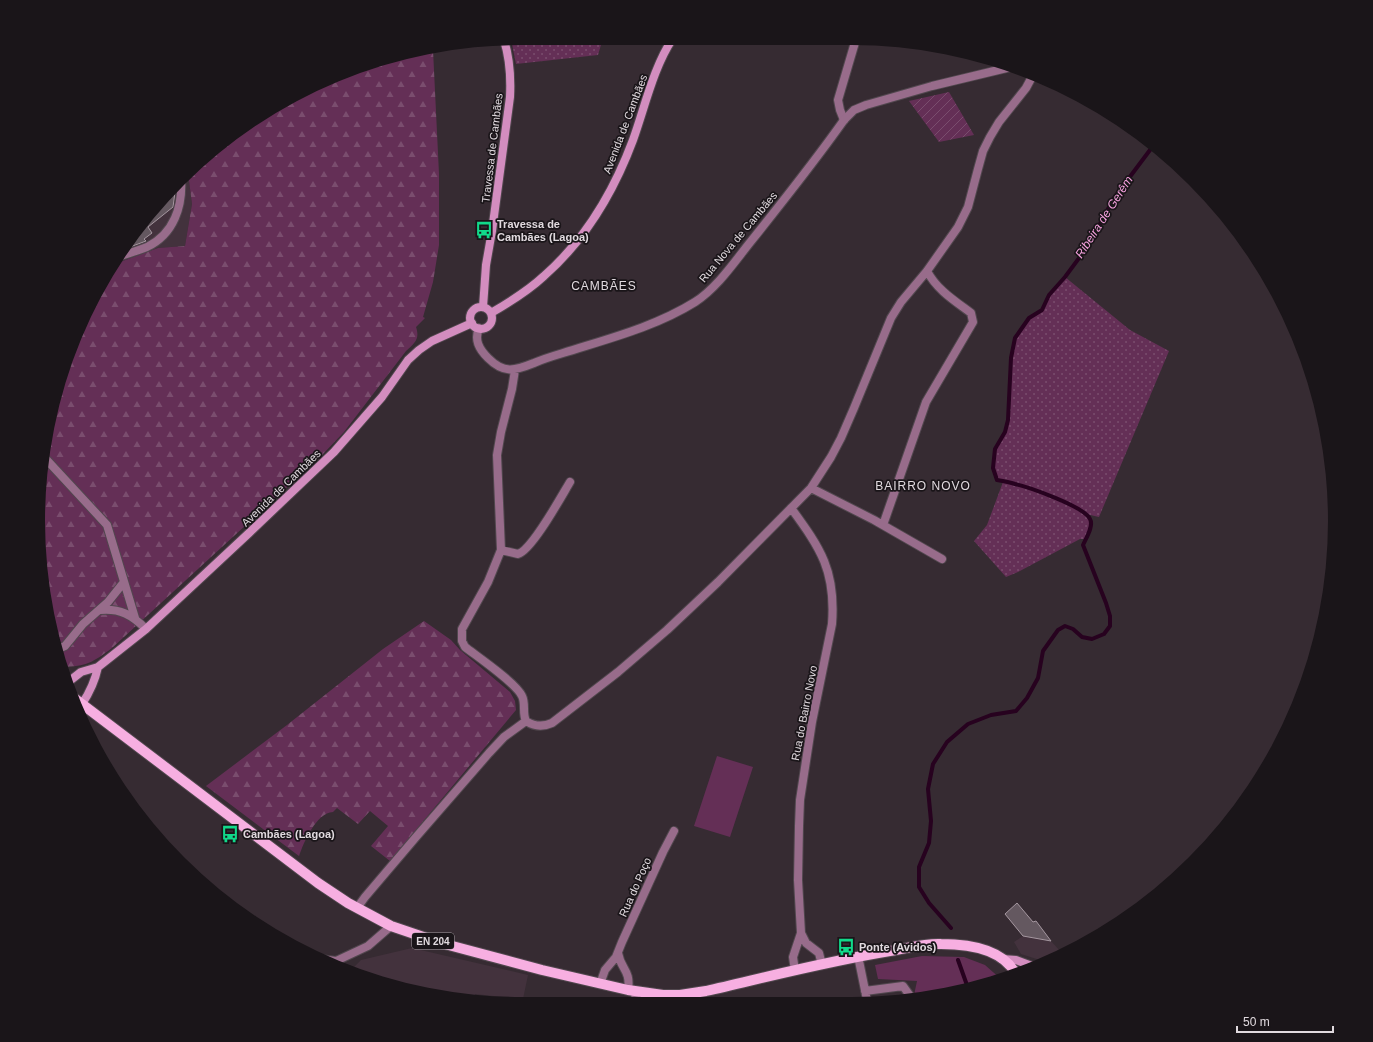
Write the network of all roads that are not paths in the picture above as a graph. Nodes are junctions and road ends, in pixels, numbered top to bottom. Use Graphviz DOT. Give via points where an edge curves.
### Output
graph roads {
  1 [pos="669,45"];
  2 [pos="854,45"];
  3 [pos="505,46"];
  4 [pos="1002,69"];
  5 [pos="1030,79"];
  6 [pos="844,120"];
  7 [pos="182,187"];
  8 [pos="128,253"];
  9 [pos="927,272"];
  10 [pos="483,307"];
  11 [pos="491,313"];
  12 [pos="472,323"];
  13 [pos="479,328"];
  14 [pos="515,370"];
  15 [pos="49,462"];
  16 [pos="570,482"];
  17 [pos="811,488"];
  18 [pos="791,508"];
  19 [pos="883,524"];
  20 [pos="501,550"];
  21 [pos="942,559"];
  22 [pos="124,582"];
  23 [pos="100,610"];
  24 [pos="135,618"];
  25 [pos="146,629"];
  26 [pos="62,647"];
  27 [pos="98,667"];
  28 [pos="72,679"];
  29 [pos="80,700"];
  30 [pos="81,703"];
  31 [pos="526,721"];
  32 [pos="674,831"];
  33 [pos="357,908"];
  34 [pos="391,926"];
  35 [pos="801,933"];
  36 [pos="618,953"];
  37 [pos="858,956"];
  38 [pos="1002,959"];
  39 [pos="340,961"];
  40 [pos="1026,964"];
  41 [pos="822,965"];
  42 [pos="1012,969"];
  43 [pos="795,971"];
  44 [pos="600,984"];
  45 [pos="865,991"];
  46 [pos="633,994"];
  47 [pos="908,994"];
  48 [pos="866,997"];
  1 -- 11 [label="street, Avenida de Cambães" via="662,58 633,141 606,198 591,222 577,242 544,276 516,298"];
  2 -- 6 [label="street" via="838,100"];
  3 -- 10 [label="street, Travessa de Cambães" via="511,80 510,97 486,264"];
  4 -- 6 [label="street, Rua Nova de Cambães" via="866,105 854,110"];
  5 -- 9 [label="street" via="990,137 981,157 968,207"];
  6 -- 14 [label="street, Rua Nova de Cambães" via="726,272 696,302 646,326"];
  7 -- 8 [label="street" via="173,224 148,246"];
  9 -- 17 [label="street" via="893,314 841,438"];
  9 -- 19 [label="street" via="932,282 971,313 973,322 926,402"];
  10 -- 11 [label="street"];
  10 -- 12 [label="street" via="473,310 470,316"];
  11 -- 13 [label="street" via="491,323 486,328"];
  12 -- 13 [label="street"];
  12 -- 25 [label="street, Avenida de Cambães" via="432,341 408,360 377,402 334,452"];
  13 -- 14 [label="street" via="476,340 484,355 502,368"];
  14 -- 20 [label="street" via="497,456"];
  15 -- 22 [label="street" via="107,525"];
  16 -- 20 [label="street" via="536,537 524,550 518,554"];
  17 -- 18 [label="street"];
  17 -- 19 [label="street"];
  18 -- 31 [label="street" via="667,630 618,672 552,723 540,726"];
  18 -- 35 [label="street, Rua do Bairro Novo" via="818,546 825,561 830,577 833,609 800,800 798,880"];
  19 -- 21 [label="street"];
  20 -- 31 [label="street" via="488,582 461,634 465,647 519,691 523,698"];
  22 -- 23 [label="street"];
  22 -- 24 [label="street"];
  23 -- 24 [label="street" via="112,609"];
  23 -- 26 [label="street"];
  24 -- 25 [label="street"];
  25 -- 27 [label="street, Avenida de Cambães"];
  27 -- 28 [label="street, Avenida de Cambães" via="81,672"];
  27 -- 29 [label="street" via="89,693"];
  30 -- 33 [label="main road, EN 204" via="318,883"];
  31 -- 33 [label="street" via="504,737 489,753"];
  32 -- 36 [label="street, Rua do Poço"];
  33 -- 34 [label="main road, EN 204"];
  34 -- 39 [label="street" via="368,946"];
  34 -- 44 [label="main road, EN 204" via="441,943"];
  35 -- 41 [label="street" via="806,943 818,953"];
  35 -- 43 [label="street" via="794,957"];
  36 -- 44 [label="street, Rua do Poço" via="605,970"];
  36 -- 46 [label="street" via="629,977"];
  37 -- 38 [label="main road, EN 204" via="938,944 976,947"];
  37 -- 41 [label="main road, EN 204"];
  37 -- 45 [label="street"];
  38 -- 40 [label="street"];
  38 -- 42 [label="main road, EN 204"];
  41 -- 43 [label="main road, EN 204"];
  43 -- 46 [label="main road, EN 204" via="680,995"];
  44 -- 46 [label="main road, EN 204"];
  45 -- 47 [label="street" via="903,986"];
  45 -- 48 [label="street"];
}
